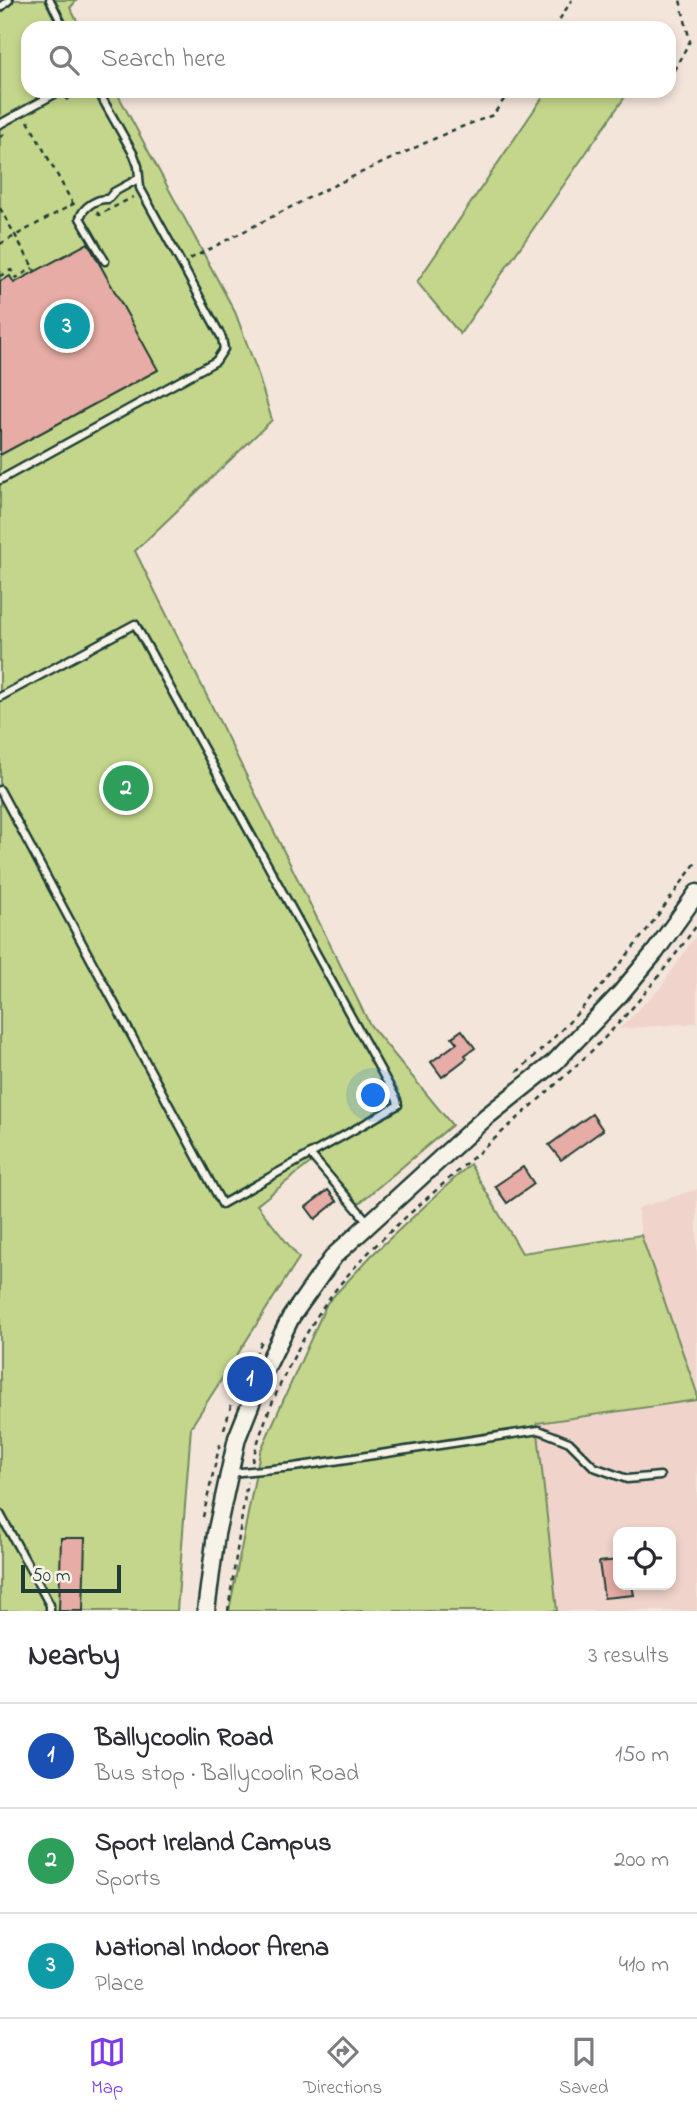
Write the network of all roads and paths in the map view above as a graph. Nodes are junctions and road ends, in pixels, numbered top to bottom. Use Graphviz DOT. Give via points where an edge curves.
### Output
graph roads {
  1 [pos="9,0"];
  2 [pos="50,0"];
  3 [pos="572,0"];
  4 [pos="680,0"];
  5 [pos="0,8"];
  6 [pos="60,21"];
  7 [pos="558,21"];
  8 [pos="676,66"];
  9 [pos="47,98"];
  10 [pos="102,98"];
  11 [pos="505,98"];
  12 [pos="23,111"];
  13 [pos="0,124"];
  14 [pos="138,179"];
  15 [pos="73,204"];
  16 [pos="0,208"];
  17 [pos="105,261"];
  18 [pos="181,263"];
  19 [pos="0,276"];
  20 [pos="0,480"];
  21 [pos="0,697"];
  22 [pos="0,790"];
  23 [pos="697,894"];
  24 [pos="697,925"];
  25 [pos="310,1154"];
  26 [pos="369,1223"];
  27 [pos="254,1453"];
  28 [pos="230,1473"];
  29 [pos="660,1476"];
  30 [pos="246,1486"];
  31 [pos="0,1514"];
  32 [pos="50,1611"];
  33 [pos="206,1611"];
  34 [pos="228,1611"];
  1 -- 5 [label="lane"];
  2 -- 6 [label="lane"];
  3 -- 7 [label="path"];
  4 -- 8 [label="path" via="690,41"];
  9 -- 12 [label="lane"];
  10 -- 14 [label="lane" via="134,155"];
  11 -- 18 [label="path" via="493,114 324,190"];
  12 -- 13 [label="lane"];
  12 -- 15 [label="path"];
  14 -- 17 [label="lane" via="81,213"];
  14 -- 18 [label="lane"];
  16 -- 19 [label="path" via="34,270 16,278 11,270"];
  18 -- 20 [label="lane" via="222,338 219,358"];
  21 -- 25 [label="lane" via="135,624 397,1100 394,1108"];
  22 -- 25 [label="lane" via="222,1204"];
  23 -- 26 [label="street" via="620,994 555,1062 486,1117"];
  24 -- 27 [label="path" via="642,999 583,1060 393,1229 344,1280 314,1320 295,1356"];
  25 -- 26 [label="lane"];
  26 -- 28 [label="street" via="334,1256 291,1317 237,1438"];
  28 -- 29 [label="lane" via="294,1468 539,1430 569,1442 594,1467 627,1479"];
  28 -- 33 [label="street"];
  30 -- 34 [label="path"];
  31 -- 32 [label="lane"];
}
